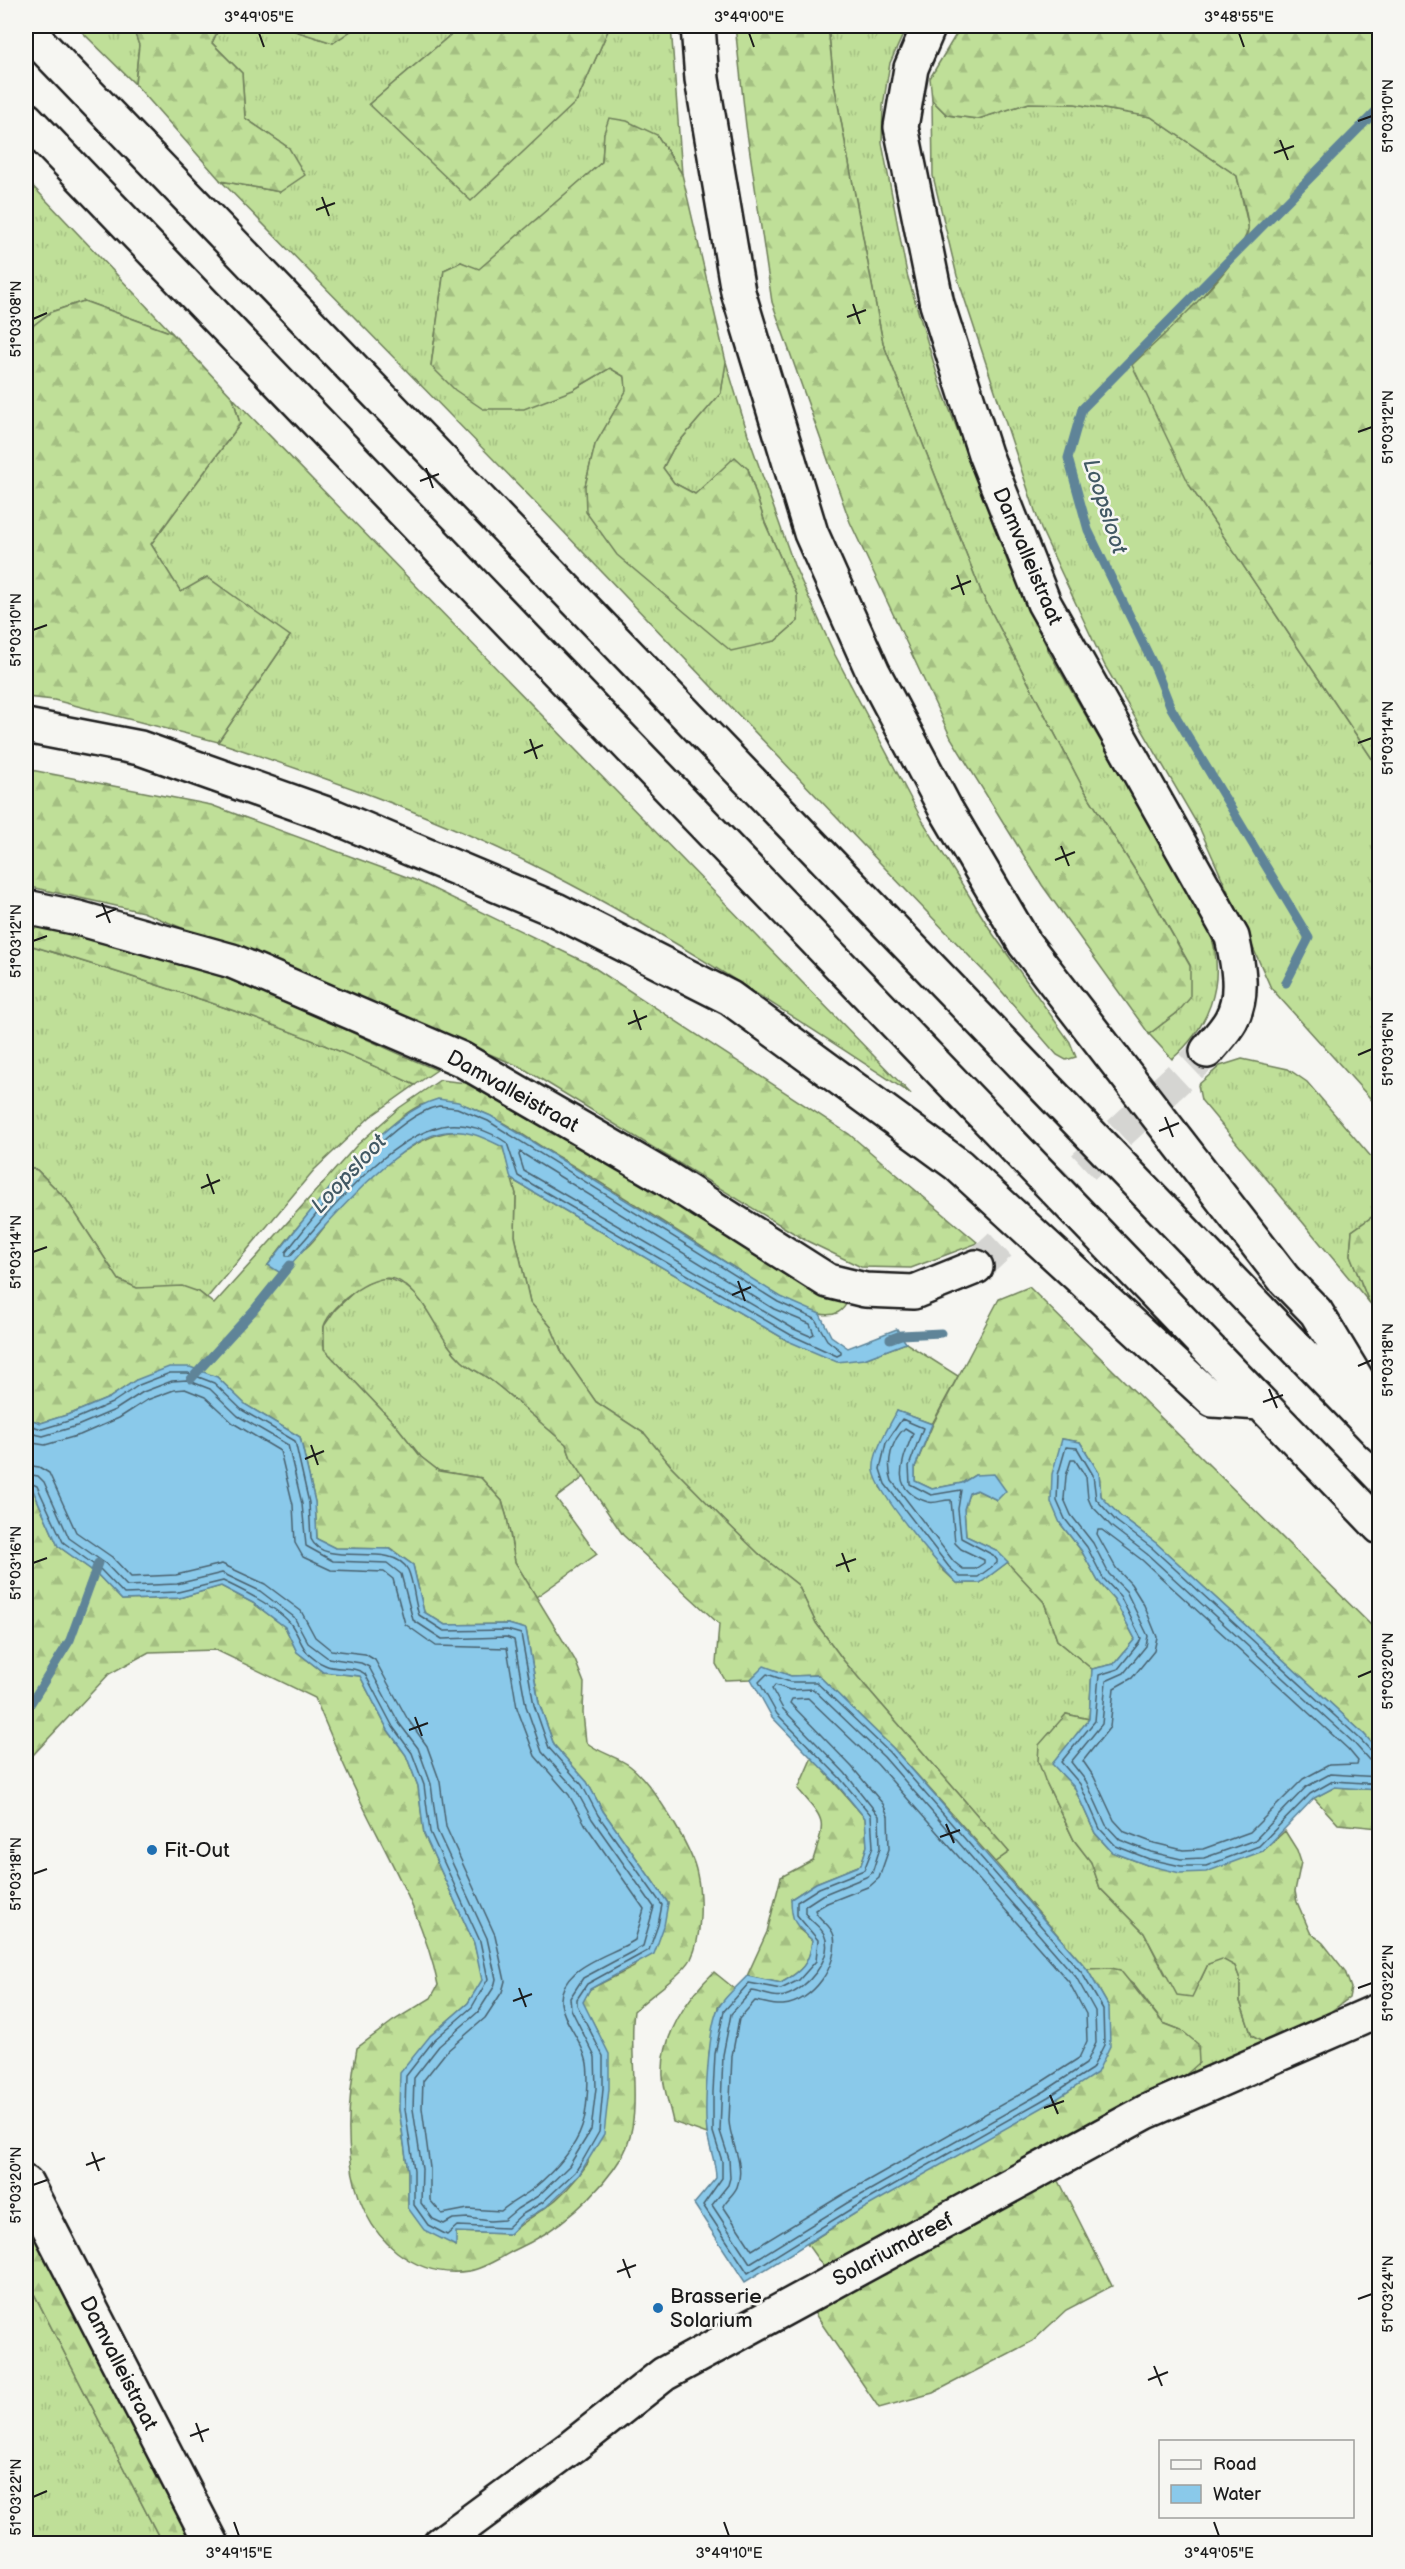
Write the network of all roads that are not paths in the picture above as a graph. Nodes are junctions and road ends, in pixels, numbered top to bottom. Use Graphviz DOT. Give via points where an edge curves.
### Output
graph roads {
  1 [pos="698,26"];
  2 [pos="929,26"];
  3 [pos="26,29"];
  4 [pos="26,119"];
  5 [pos="26,726"];
  6 [pos="26,907"];
  7 [pos="1208,1051"];
  8 [pos="976,1267"];
  9 [pos="1260,1403"];
  10 [pos="1380,1417"];
  11 [pos="1380,1435"];
  12 [pos="1380,1527"];
  13 [pos="1380,2010"];
  14 [pos="26,2183"];
  15 [pos="212,2544"];
  16 [pos="440,2544"];
  1 -- 10 [label="main road" via="702,78 738,292 811,533 873,672 945,808 1025,944 1284,1279 1316,1312"];
  2 -- 7 [label="main road, Damvalleistraat" via="911,68 900,127 937,304 985,454 1044,603 1232,937 1239,990 1231,1020"];
  3 -- 11 [label="main road"];
  4 -- 9 [label="main road"];
  5 -- 9 [label="main road" via="140,748 335,817 556,910 730,998 958,1165 1213,1400"];
  6 -- 8 [label="main road, Damvalleistraat" via="232,961 461,1059 666,1178 828,1281 866,1290 914,1292"];
  9 -- 12 [label="main road"];
  13 -- 16 [label="main road, Solariumdreef" via="1146,2112 664,2374"];
  14 -- 15 [label="main road, Damvalleistraat"];
}
